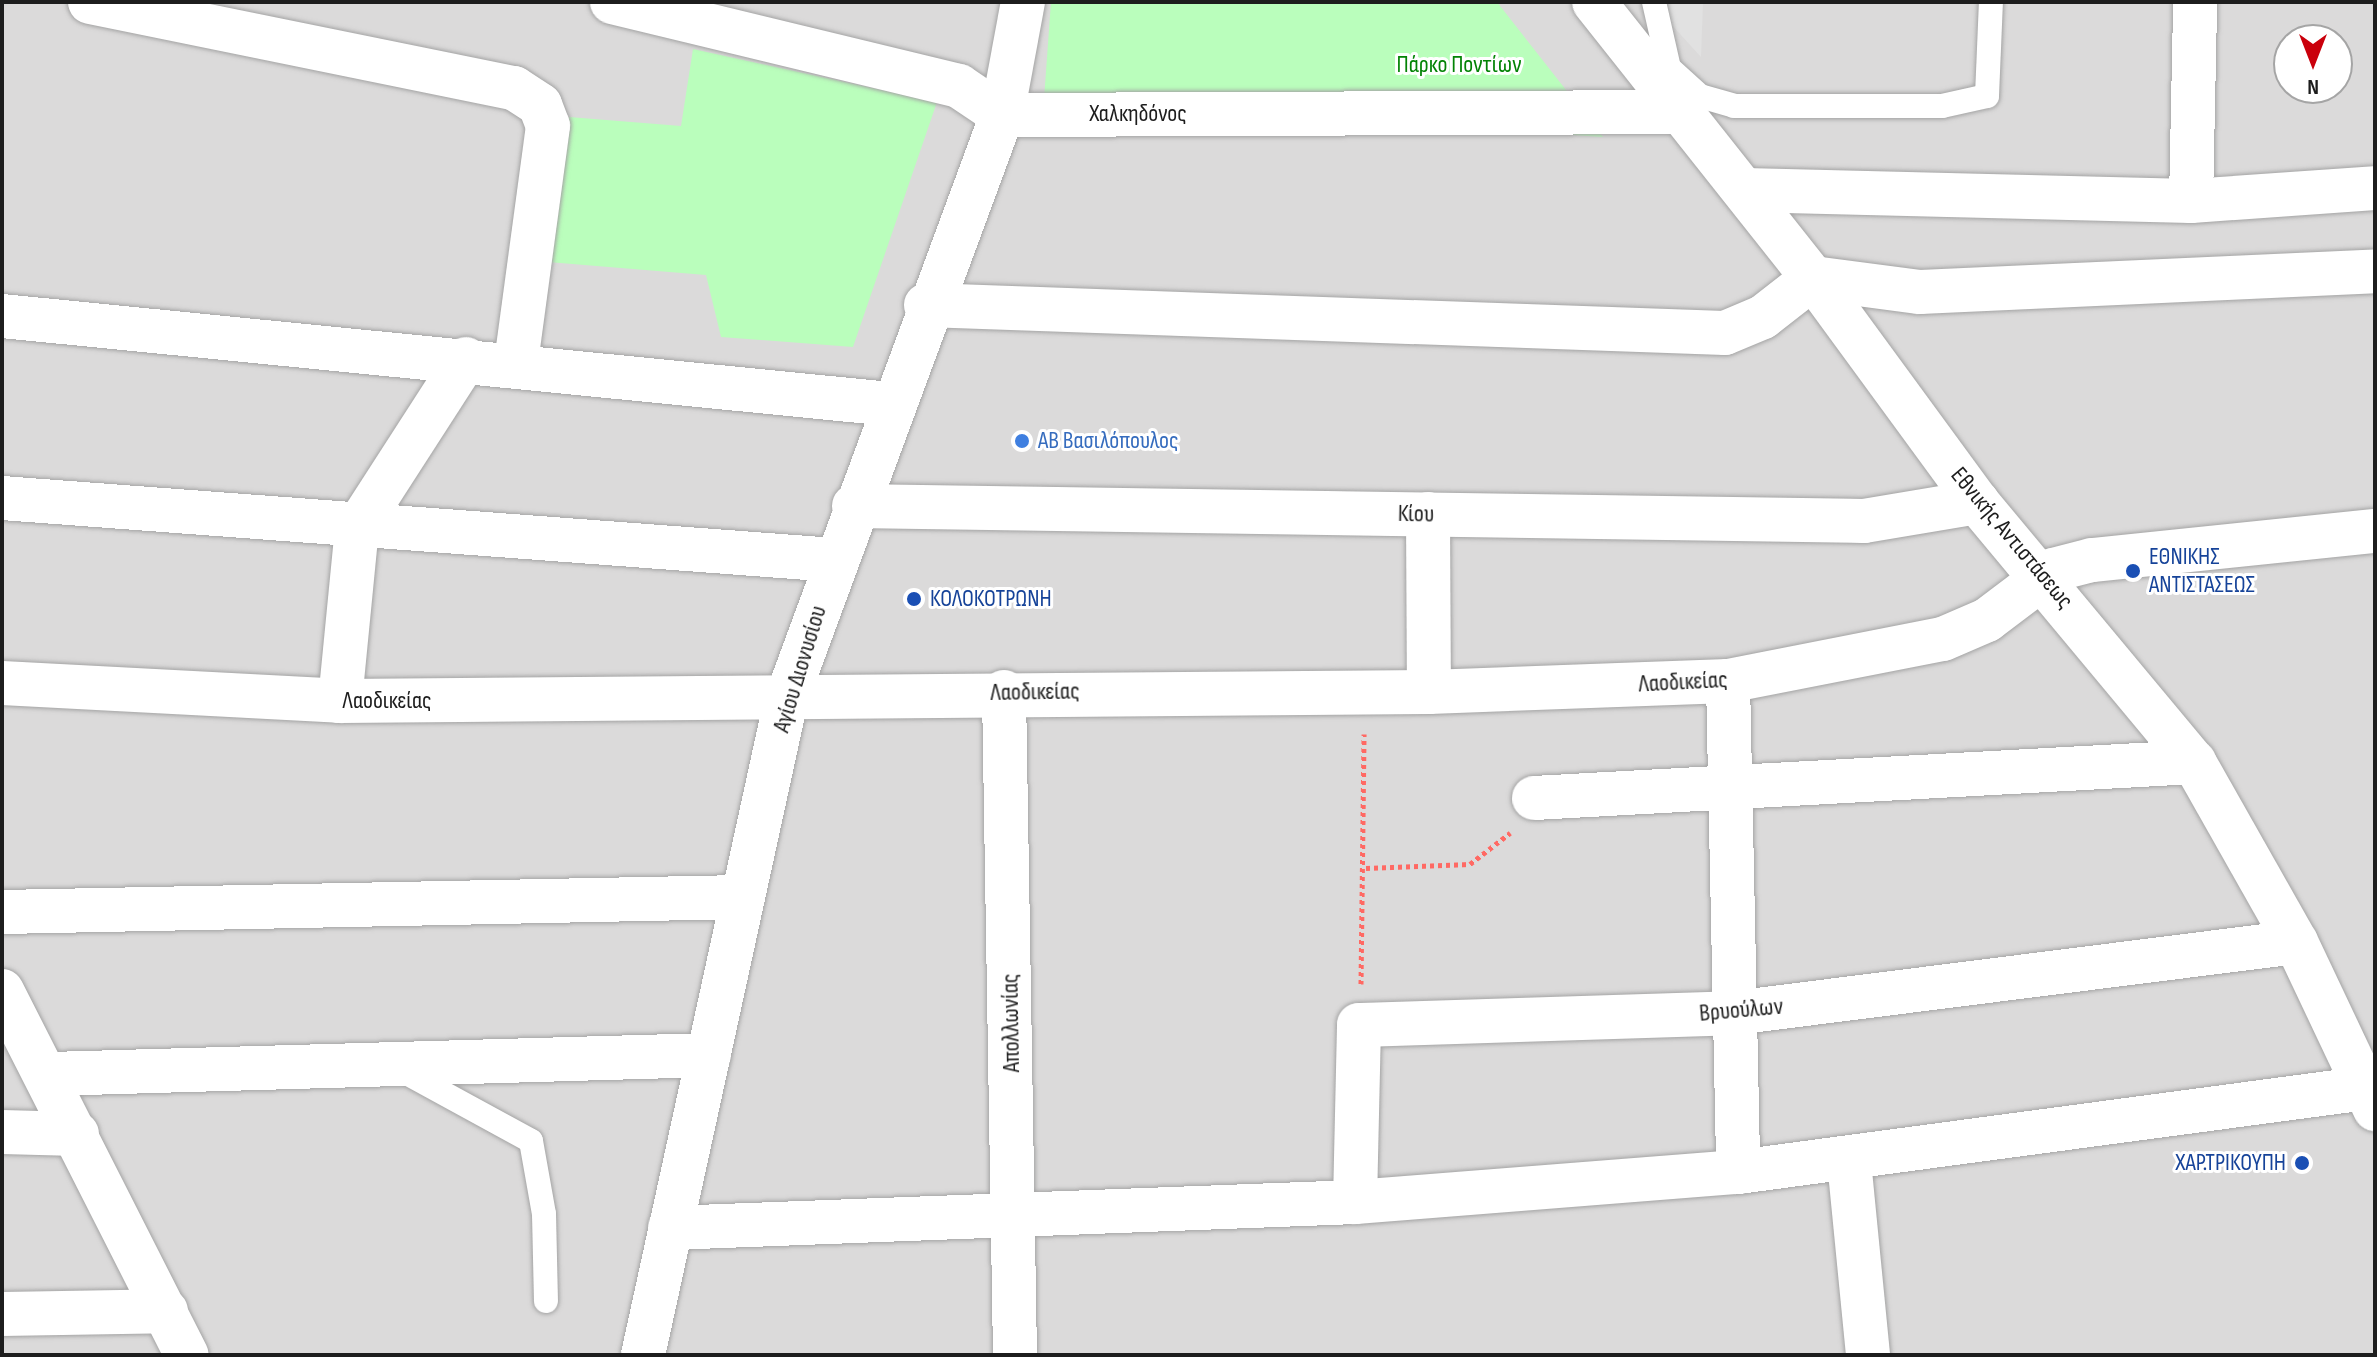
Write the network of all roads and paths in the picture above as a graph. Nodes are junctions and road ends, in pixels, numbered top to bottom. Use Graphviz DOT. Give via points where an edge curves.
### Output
graph roads {
  1 [pos="90,2"];
  2 [pos="612,2"];
  3 [pos="1023,2"];
  4 [pos="1594,2"];
  5 [pos="1654,2"];
  6 [pos="1991,2"];
  7 [pos="2195,2"];
  8 [pos="1684,112"];
  9 [pos="1002,115"];
  10 [pos="2375,188"];
  11 [pos="1745,190"];
  12 [pos="2191,201"];
  13 [pos="2375,271"];
  14 [pos="1813,278"];
  15 [pos="926,305"];
  16 [pos="2,316"];
  17 [pos="466,359"];
  18 [pos="516,364"];
  19 [pos="890,404"];
  20 [pos="2,498"];
  21 [pos="1977,502"];
  22 [pos="854,506"];
  23 [pos="1428,514"];
  24 [pos="357,528"];
  25 [pos="2375,531"];
  26 [pos="834,560"];
  27 [pos="2047,578"];
  28 [pos="1728,681"];
  29 [pos="2,683"];
  30 [pos="1004,692"];
  31 [pos="1364,692"];
  32 [pos="1429,692"];
  33 [pos="786,700"];
  34 [pos="340,701"];
  35 [pos="2194,762"];
  36 [pos="1728,790"];
  37 [pos="1534,798"];
  38 [pos="1366,868"];
  39 [pos="743,897"];
  40 [pos="2,912"];
  41 [pos="2296,942"];
  42 [pos="2,991"];
  43 [pos="1734,1013"];
  44 [pos="1359,1025"];
  45 [pos="709,1055"];
  46 [pos="395,1067"];
  47 [pos="50,1074"];
  48 [pos="2371,1098"];
  49 [pos="2,1132"];
  50 [pos="77,1134"];
  51 [pos="1849,1161"];
  52 [pos="1738,1172"];
  53 [pos="1355,1202"];
  54 [pos="1015,1214"];
  55 [pos="670,1228"];
  56 [pos="546,1301"];
  57 [pos="166,1311"];
  58 [pos="2,1314"];
  59 [pos="647,1352"];
  60 [pos="187,1355"];
  61 [pos="1015,1355"];
  62 [pos="1868,1355"];
  1 -- 18 [label="street" via="514,88 540,105 548,126"];
  2 -- 9 [label="street" via="959,86"];
  3 -- 9 [label="street, Αγίου Διονυσίου"];
  4 -- 8 [label="street, Εθνικής Αντιστάσεως"];
  5 -- 6 [label="lane" via="1669,68 1700,96 1734,106 1942,106 1987,96 1992,85"];
  7 -- 12 [label="street"];
  8 -- 9 [label="street, Χαλκηδόνος"];
  8 -- 11 [label="street, Εθνικής Αντιστάσεως"];
  9 -- 15 [label="street, Αγίου Διονυσίου"];
  10 -- 12 [label="street"];
  11 -- 12 [label="street"];
  11 -- 14 [label="street, Εθνικής Αντιστάσεως"];
  13 -- 14 [label="street" via="1920,292"];
  14 -- 15 [label="street" via="1763,317 1725,333"];
  14 -- 21 [label="street, Εθνικής Αντιστάσεως"];
  15 -- 19 [label="street, Αγίου Διονυσίου"];
  16 -- 17 [label="street"];
  17 -- 18 [label="street"];
  17 -- 24 [label="street"];
  18 -- 19 [label="street"];
  19 -- 22 [label="street, Αγίου Διονυσίου"];
  20 -- 24 [label="street"];
  21 -- 23 [label="street, Κίου" via="1864,521"];
  21 -- 27 [label="street, Εθνικής Αντιστάσεως"];
  22 -- 23 [label="street, Κίου"];
  22 -- 26 [label="street, Αγίου Διονυσίου"];
  23 -- 32 [label="street"];
  24 -- 26 [label="street"];
  24 -- 34 [label="street"];
  25 -- 27 [label="street, Λαοδικείας" via="2092,560"];
  26 -- 33 [label="street, Αγίου Διονυσίου"];
  27 -- 28 [label="street, Λαοδικείας" via="1987,620 1943,639"];
  27 -- 35 [label="street, Εθνικής Αντιστάσεως"];
  28 -- 32 [label="street, Λαοδικείας"];
  28 -- 36 [label="street"];
  29 -- 34 [label="street, Λαοδικείας"];
  30 -- 31 [label="street, Λαοδικείας"];
  30 -- 33 [label="street, Λαοδικείας"];
  30 -- 54 [label="street, Απολλωνίας"];
  31 -- 32 [label="street, Λαοδικείας"];
  31 -- 38 [label="path"];
  33 -- 34 [label="street, Λαοδικείας"];
  33 -- 39 [label="street, Αγίου Διονυσίου"];
  35 -- 36 [label="street"];
  35 -- 41 [label="street, Εθνικής Αντιστάσεως"];
  36 -- 37 [label="street"];
  36 -- 43 [label="street"];
  37 -- 38 [label="path" via="1506,839 1470,864"];
  38 -- 44 [label="path"];
  39 -- 40 [label="street"];
  39 -- 45 [label="street, Αγίου Διονυσίου"];
  41 -- 43 [label="street, Βρυούλων"];
  41 -- 48 [label="street, Εθνικής Αντιστάσεως"];
  42 -- 47 [label="street"];
  43 -- 44 [label="street, Βρυούλων"];
  43 -- 52 [label="street"];
  44 -- 53 [label="street"];
  45 -- 46 [label="street"];
  45 -- 55 [label="street, Αγίου Διονυσίου"];
  46 -- 47 [label="street"];
  46 -- 56 [label="lane" via="531,1141 544,1214"];
  47 -- 50 [label="street"];
  48 -- 51 [label="street"];
  49 -- 50 [label="street"];
  50 -- 57 [label="street"];
  51 -- 52 [label="street"];
  51 -- 62 [label="street"];
  52 -- 53 [label="street"];
  53 -- 54 [label="street"];
  54 -- 55 [label="street"];
  54 -- 61 [label="street, Απολλωνίας"];
  55 -- 59 [label="street, Αγίου Διονυσίου"];
  57 -- 58 [label="street"];
  57 -- 60 [label="street"];
}
